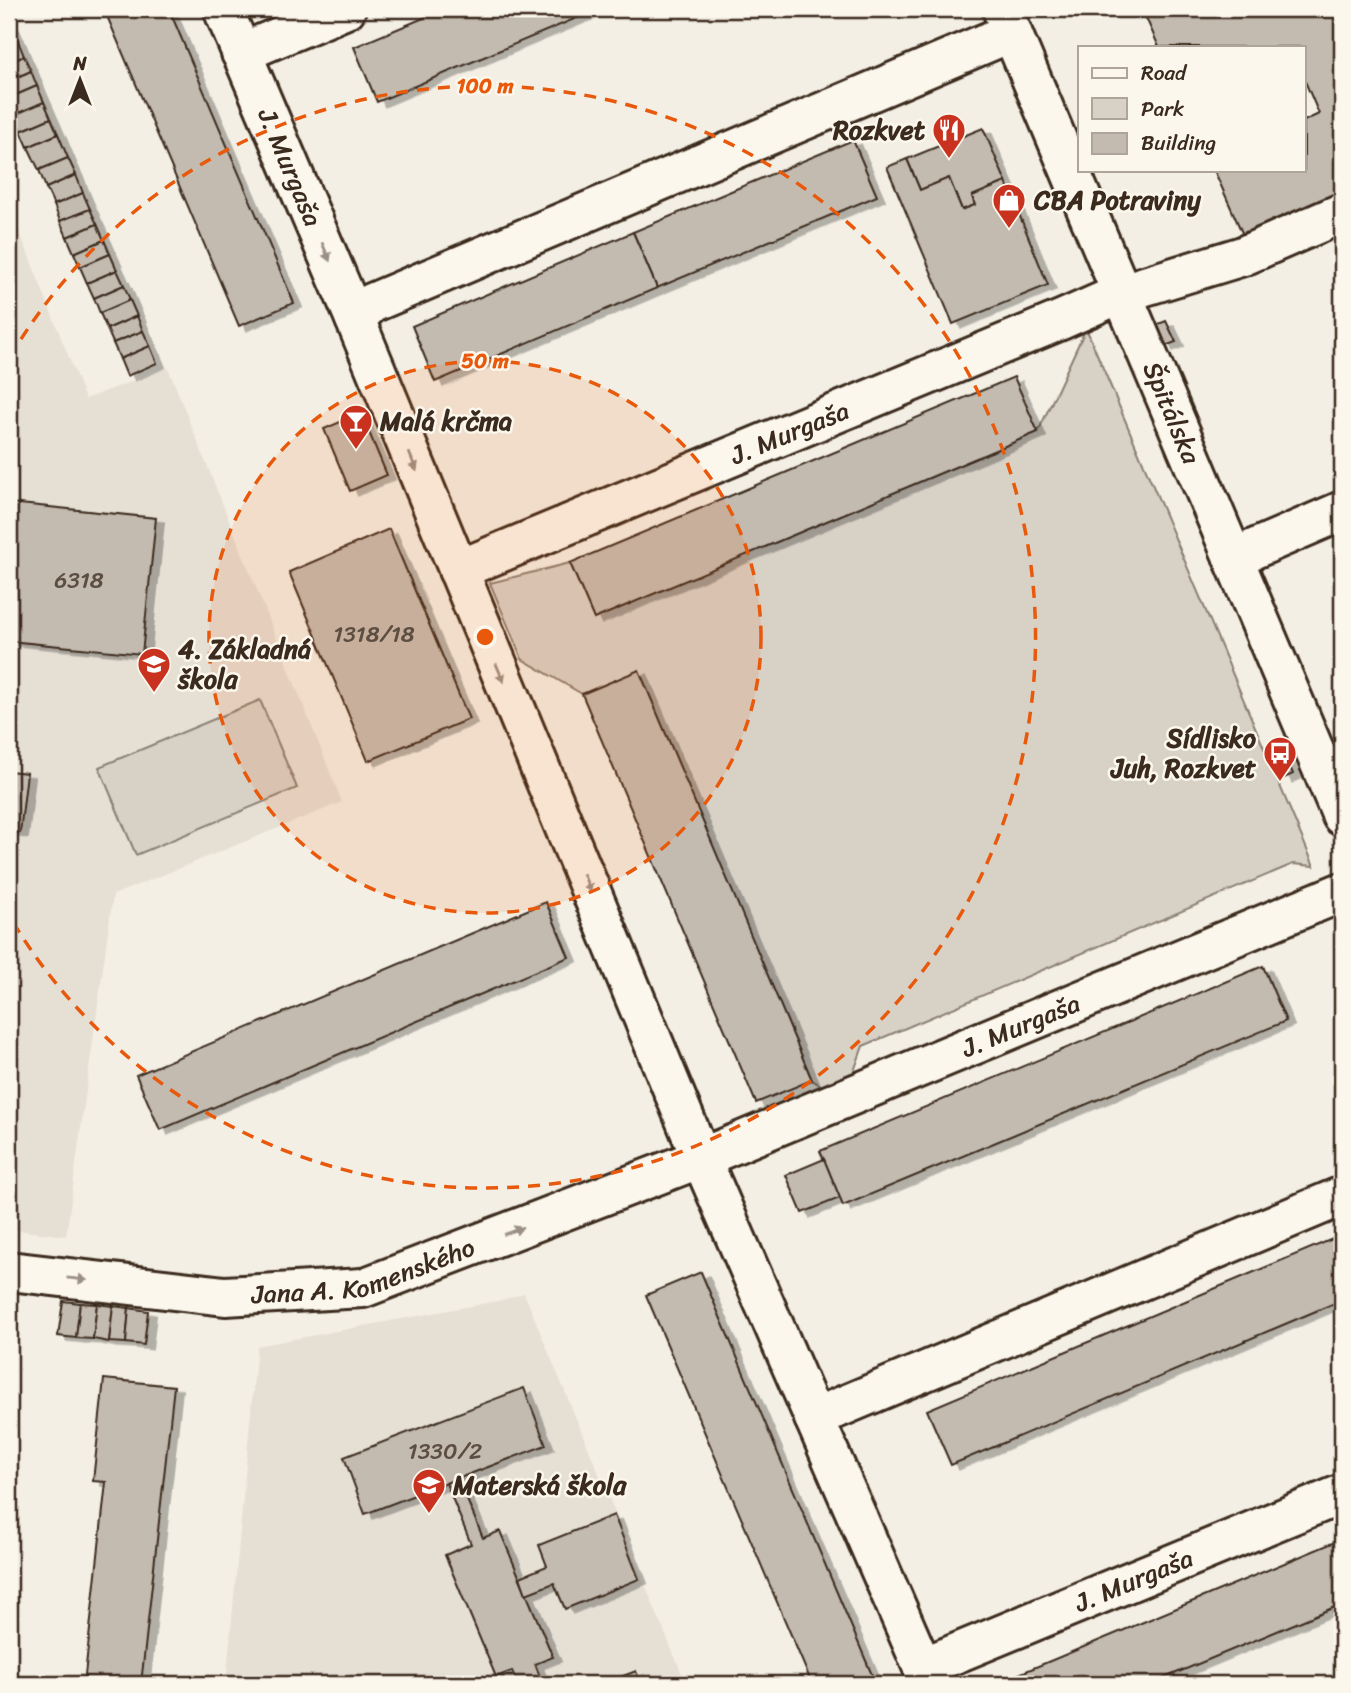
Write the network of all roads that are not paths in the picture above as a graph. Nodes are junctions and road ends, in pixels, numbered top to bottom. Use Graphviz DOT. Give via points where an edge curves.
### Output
graph roads {
  1 [pos="223,9"];
  2 [pos="346,9"];
  3 [pos="1007,21"];
  4 [pos="241,53"];
  5 [pos="1342,214"];
  6 [pos="1122,293"];
  7 [pos="355,319"];
  8 [pos="1342,511"];
  9 [pos="1233,558"];
  10 [pos="457,570"];
  11 [pos="1342,816"];
  12 [pos="1342,892"];
  13 [pos="701,1158"];
  14 [pos="1342,1196"];
  15 [pos="9,1271"];
  16 [pos="814,1418"];
  17 [pos="1342,1494"];
  18 [pos="926,1676"];
  1 -- 4 [label="street, J. Murgaša"];
  2 -- 4 [label="street"];
  3 -- 6 [label="street, Špitálska"];
  3 -- 7 [label="street" via="372,303"];
  4 -- 7 [label="street, J. Murgaša, one-way"];
  5 -- 6 [label="street, J. Murgaša" via="1243,256"];
  6 -- 9 [label="street, Špitálska"];
  6 -- 10 [label="street, J. Murgaša"];
  7 -- 10 [label="street, J. Murgaša, one-way"];
  8 -- 9 [label="street"];
  9 -- 11 [label="street, Špitálska"];
  10 -- 13 [label="street, J. Murgaša, one-way"];
  12 -- 13 [label="street, J. Murgaša"];
  15 -- 13 [label="street, Jana A. Komenského, one-way" via="225,1296 363,1288"];
  13 -- 16 [label="street, J. Murgaša"];
  14 -- 16 [label="street"];
  16 -- 18 [label="street, J. Murgaša"];
  17 -- 18 [label="street, J. Murgaša"];
}
